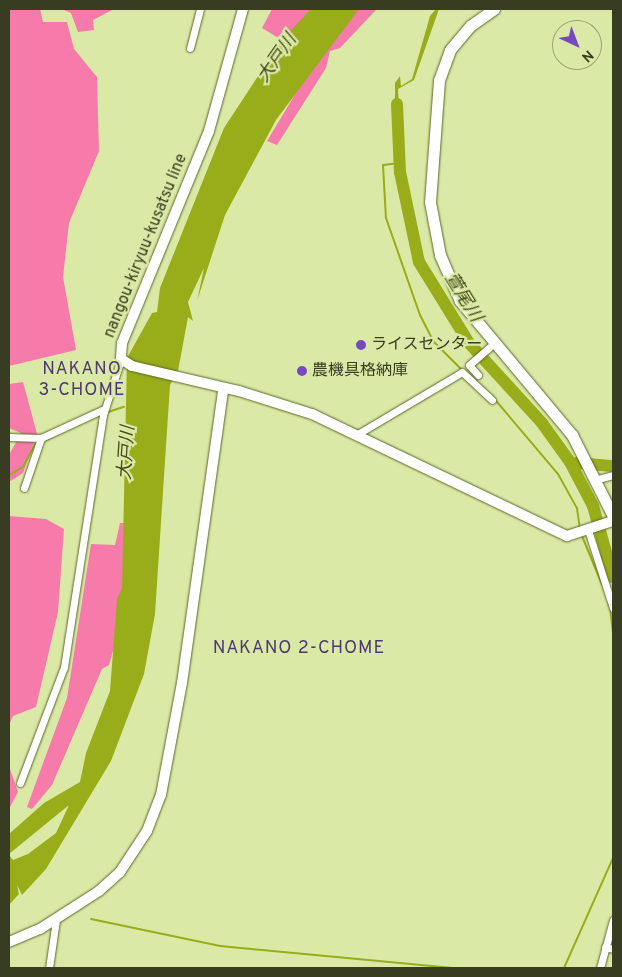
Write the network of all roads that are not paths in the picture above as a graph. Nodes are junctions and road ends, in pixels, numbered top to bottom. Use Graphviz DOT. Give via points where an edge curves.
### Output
graph roads {
  1 [pos="200,9"];
  2 [pos="243,9"];
  3 [pos="494,9"];
  4 [pos="190,48"];
  5 [pos="490,346"];
  6 [pos="122,361"];
  7 [pos="478,375"];
  8 [pos="223,390"];
  9 [pos="492,400"];
  10 [pos="104,412"];
  11 [pos="356,435"];
  12 [pos="9,437"];
  13 [pos="41,438"];
  14 [pos="595,475"];
  15 [pos="613,475"];
  16 [pos="24,488"];
  17 [pos="613,519"];
  18 [pos="589,530"];
  19 [pos="613,608"];
  20 [pos="20,783"];
  21 [pos="56,920"];
  22 [pos="613,920"];
  23 [pos="9,942"];
  24 [pos="609,948"];
  25 [pos="49,968"];
  26 [pos="600,968"];
  1 -- 4 [label="street"];
  2 -- 6 [label="main road, nangou-kiryuu-kusatsu line" via="209,130 122,343"];
  3 -- 5 [label="main road" via="470,26 450,50 439,80 430,202 440,255 460,301"];
  5 -- 7 [label="street" via="471,363"];
  5 -- 14 [label="main road" via="551,408"];
  6 -- 8 [label="main road, nangou-kiryuu-kusatsu line"];
  6 -- 10 [label="street" via="113,396"];
  8 -- 11 [label="main road, nangou-kiryuu-kusatsu line" via="278,401"];
  8 -- 21 [label="main road" via="182,684 161,795 147,831 120,872"];
  9 -- 11 [label="street" via="462,372"];
  10 -- 13 [label="street"];
  10 -- 20 [label="street" via="64,667"];
  11 -- 18 [label="main road, nangou-kiryuu-kusatsu line" via="552,531 568,536"];
  12 -- 13 [label="street"];
  13 -- 16 [label="street"];
  14 -- 15 [label="street"];
  14 -- 17 [label="main road"];
  17 -- 18 [label="main road, nangou-kiryuu-kusatsu line"];
  18 -- 19 [label="street"];
  21 -- 23 [label="main road"];
  21 -- 25 [label="street"];
  22 -- 24 [label="street"];
  24 -- 26 [label="street"];
}
